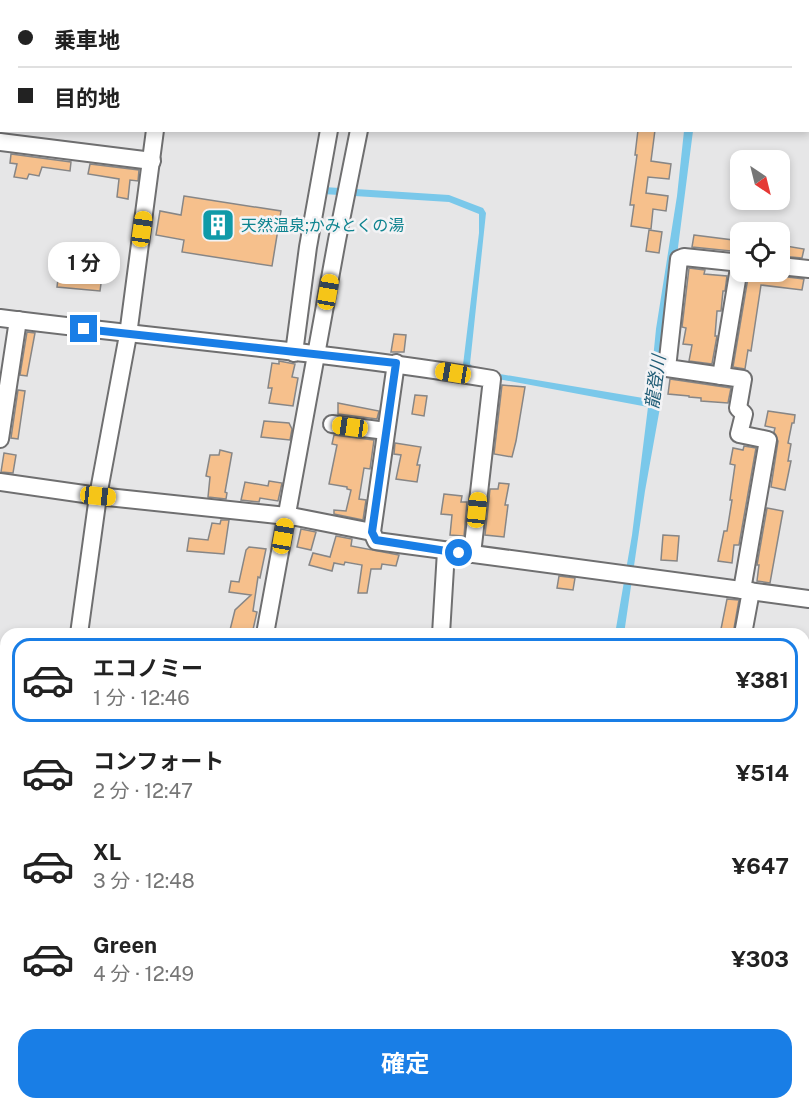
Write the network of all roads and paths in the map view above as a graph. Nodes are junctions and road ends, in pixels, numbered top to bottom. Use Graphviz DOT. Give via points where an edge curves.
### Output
graph roads {
  1 [pos="155,132"];
  2 [pos="329,132"];
  3 [pos="359,132"];
  4 [pos="0,141"];
  5 [pos="152,161"];
  6 [pos="730,262"];
  7 [pos="790,267"];
  8 [pos="809,269"];
  9 [pos="737,282"];
  10 [pos="0,318"];
  11 [pos="18,321"];
  12 [pos="128,334"];
  13 [pos="294,353"];
  14 [pos="317,355"];
  15 [pos="396,363"];
  16 [pos="721,376"];
  17 [pos="332,424"];
  18 [pos="386,431"];
  19 [pos="0,439"];
  20 [pos="0,482"];
  21 [pos="98,496"];
  22 [pos="286,516"];
  23 [pos="372,532"];
  24 [pos="446,551"];
  25 [pos="472,554"];
  26 [pos="747,590"];
  27 [pos="809,599"];
  28 [pos="80,628"];
  29 [pos="266,628"];
  30 [pos="441,628"];
  31 [pos="744,628"];
  1 -- 5 [label="street"];
  2 -- 13 [label="street"];
  3 -- 14 [label="street"];
  4 -- 5 [label="street"];
  5 -- 12 [label="street"];
  6 -- 16 [label="street" via="679,259 667,368"];
  7 -- 8 [label="street"];
  9 -- 16 [label="street"];
  10 -- 11 [label="street"];
  11 -- 12 [label="street"];
  11 -- 19 [label="street"];
  12 -- 13 [label="street"];
  12 -- 21 [label="street"];
  13 -- 14 [label="street"];
  14 -- 15 [label="street"];
  14 -- 22 [label="street"];
  15 -- 18 [label="street"];
  15 -- 25 [label="street" via="492,379"];
  16 -- 26 [label="street" via="743,379 738,408 744,414 739,435 768,440"];
  17 -- 18 [label="street"];
  18 -- 23 [label="street"];
  20 -- 21 [label="street"];
  21 -- 22 [label="street"];
  21 -- 28 [label="street"];
  22 -- 23 [label="street"];
  22 -- 29 [label="street"];
  23 -- 24 [label="street" via="376,540"];
  24 -- 25 [label="street"];
  24 -- 30 [label="street"];
  25 -- 26 [label="street"];
  26 -- 27 [label="street"];
  26 -- 31 [label="street"];
}
